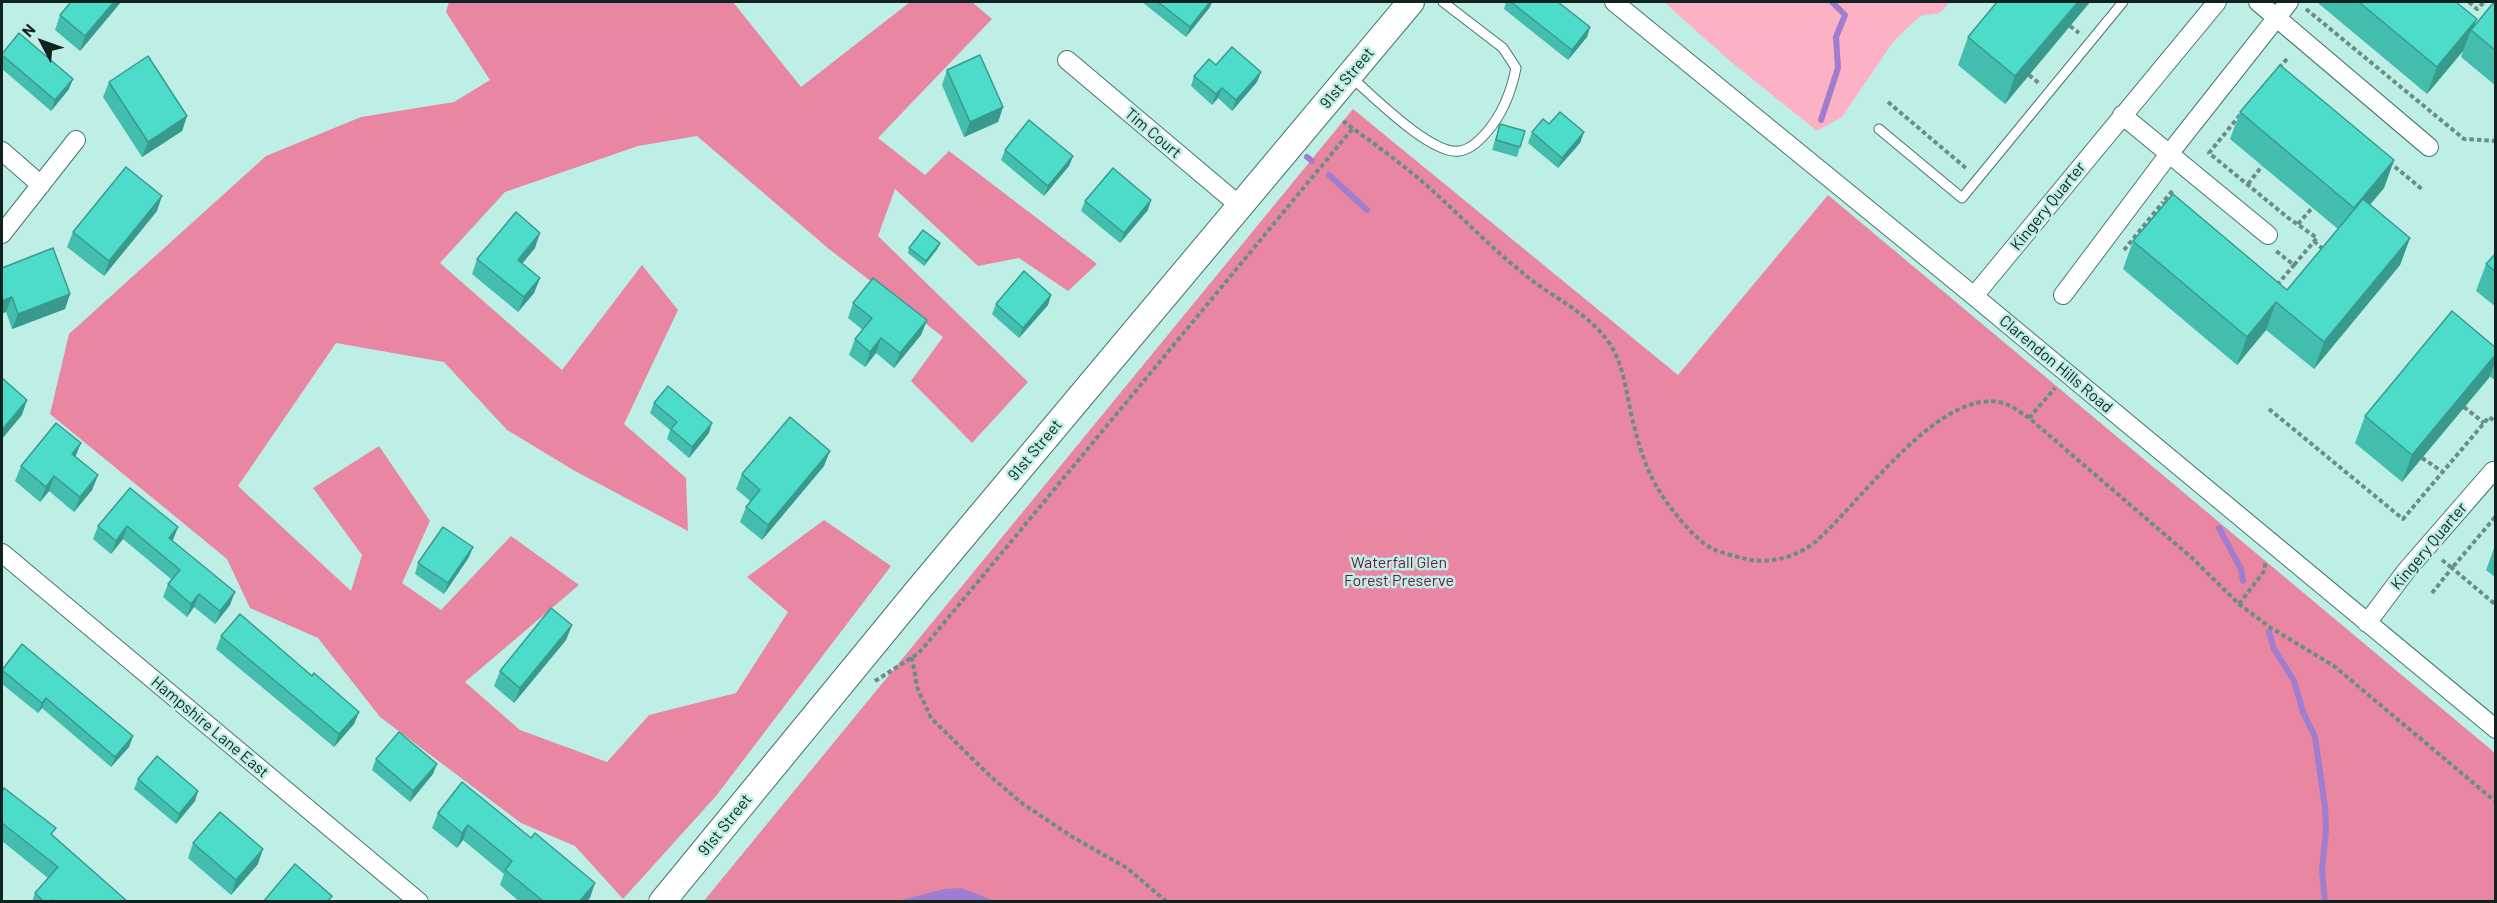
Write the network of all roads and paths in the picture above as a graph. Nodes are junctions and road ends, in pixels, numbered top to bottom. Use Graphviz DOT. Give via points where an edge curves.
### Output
graph roads {
  1 [pos="1411,2"];
  2 [pos="1443,2"];
  3 [pos="1614,2"];
  4 [pos="2123,2"];
  5 [pos="2217,2"];
  6 [pos="2258,2"];
  7 [pos="2289,2"];
  8 [pos="2308,2"];
  9 [pos="2469,2"];
  10 [pos="2484,2"];
  11 [pos="2477,9"];
  12 [pos="2484,15"];
  13 [pos="2277,17"];
  14 [pos="2287,59"];
  15 [pos="1067,60"];
  16 [pos="2285,75"];
  17 [pos="1349,76"];
  18 [pos="1888,102"];
  19 [pos="2243,111"];
  20 [pos="2122,116"];
  21 [pos="1343,121"];
  22 [pos="1353,128"];
  23 [pos="1879,129"];
  24 [pos="76,140"];
  25 [pos="2496,141"];
  26 [pos="2429,147"];
  27 [pos="2,151"];
  28 [pos="2169,154"];
  29 [pos="2386,160"];
  30 [pos="2262,166"];
  31 [pos="1973,173"];
  32 [pos="2248,184"];
  33 [pos="41,185"];
  34 [pos="2174,189"];
  35 [pos="2423,190"];
  36 [pos="2163,202"];
  37 [pos="1240,206"];
  38 [pos="2312,208"];
  39 [pos="2173,210"];
  40 [pos="2298,224"];
  41 [pos="2,234"];
  42 [pos="2314,241"];
  43 [pos="2272,243"];
  44 [pos="2329,255"];
  45 [pos="2119,256"];
  46 [pos="2294,265"];
  47 [pos="2272,291"];
  48 [pos="2063,295"];
  49 [pos="1974,296"];
  50 [pos="2059,383"];
  51 [pos="2464,407"];
  52 [pos="2269,409"];
  53 [pos="2029,417"];
  54 [pos="2495,420"];
  55 [pos="2484,423"];
  56 [pos="2422,458"];
  57 [pos="2493,471"];
  58 [pos="2443,472"];
  59 [pos="2496,516"];
  60 [pos="2268,539"];
  61 [pos="2,553"];
  62 [pos="2442,560"];
  63 [pos="2452,568"];
  64 [pos="2432,593"];
  65 [pos="2239,604"];
  66 [pos="2496,605"];
  67 [pos="2367,623"];
  68 [pos="912,657"];
  69 [pos="870,684"];
  70 [pos="2496,729"];
  71 [pos="2496,802"];
  72 [pos="419,902"];
  73 [pos="662,902"];
  74 [pos="1167,902"];
  1 -- 17 [label="main road, 91st Street"];
  2 -- 17 [label="lane" via="1503,48 1516,68 1511,92 1497,120 1478,142 1460,151 1444,150 1417,134"];
  3 -- 49 [label="street, Clarendon Hills Road"];
  4 -- 23 [label="lane" via="1962,198"];
  5 -- 20 [label="street, Kingery Quarter"];
  6 -- 13 [label="street"];
  7 -- 13 [label="street"];
  8 -- 25 [label="path" via="2303,7 2464,139"];
  9 -- 11 [label="path"];
  10 -- 11 [label="path"];
  11 -- 12 [label="path"];
  13 -- 26 [label="street"];
  13 -- 28 [label="street"];
  14 -- 16 [label="path" via="2278,69"];
  15 -- 37 [label="street, Tim Court"];
  17 -- 37 [label="main road, 91st Street"];
  18 -- 31 [label="path"];
  19 -- 32 [label="path" via="2209,153"];
  20 -- 28 [label="street"];
  20 -- 49 [label="street, Kingery Quarter"];
  21 -- 22 [label="path"];
  22 -- 53 [label="path" via="1423,182 1522,273 1595,324 1612,348 1624,379 1640,450 1658,493 1693,534 1713,549 1761,561 1798,553 1815,543 1882,473 1944,417 1964,407 2000,402"];
  22 -- 68 [label="path"];
  24 -- 33 [label="street"];
  27 -- 33 [label="street"];
  28 -- 43 [label="street"];
  28 -- 48 [label="street"];
  29 -- 35 [label="path"];
  30 -- 32 [label="path"];
  32 -- 40 [label="path"];
  33 -- 41 [label="street"];
  34 -- 36 [label="path"];
  36 -- 39 [label="path"];
  36 -- 45 [label="path"];
  37 -- 73 [label="main road, 91st Street"];
  38 -- 40 [label="path"];
  40 -- 42 [label="path" via="2317,238"];
  42 -- 44 [label="path"];
  42 -- 46 [label="path"];
  43 -- 46 [label="path"];
  46 -- 47 [label="path"];
  49 -- 60 [label="street, Clarendon Hills Road"];
  50 -- 53 [label="path"];
  51 -- 55 [label="path"];
  52 -- 58 [label="path" via="2403,519"];
  53 -- 65 [label="path" via="2191,557"];
  54 -- 55 [label="path" via="2489,417"];
  55 -- 58 [label="path"];
  56 -- 58 [label="path"];
  57 -- 67 [label="street, Kingery Quarter"];
  59 -- 63 [label="path"];
  60 -- 65 [label="path" via="2265,570"];
  60 -- 67 [label="street, Clarendon Hills Road"];
  61 -- 72 [label="street, Hampshire Lane East"];
  62 -- 63 [label="path"];
  63 -- 64 [label="path"];
  63 -- 66 [label="path"];
  65 -- 71 [label="path" via="2334,666"];
  67 -- 70 [label="street, Clarendon Hills Road"];
  68 -- 69 [label="path"];
  68 -- 74 [label="path" via="917,687 931,718 990,776 1023,804 1126,868"];
}
